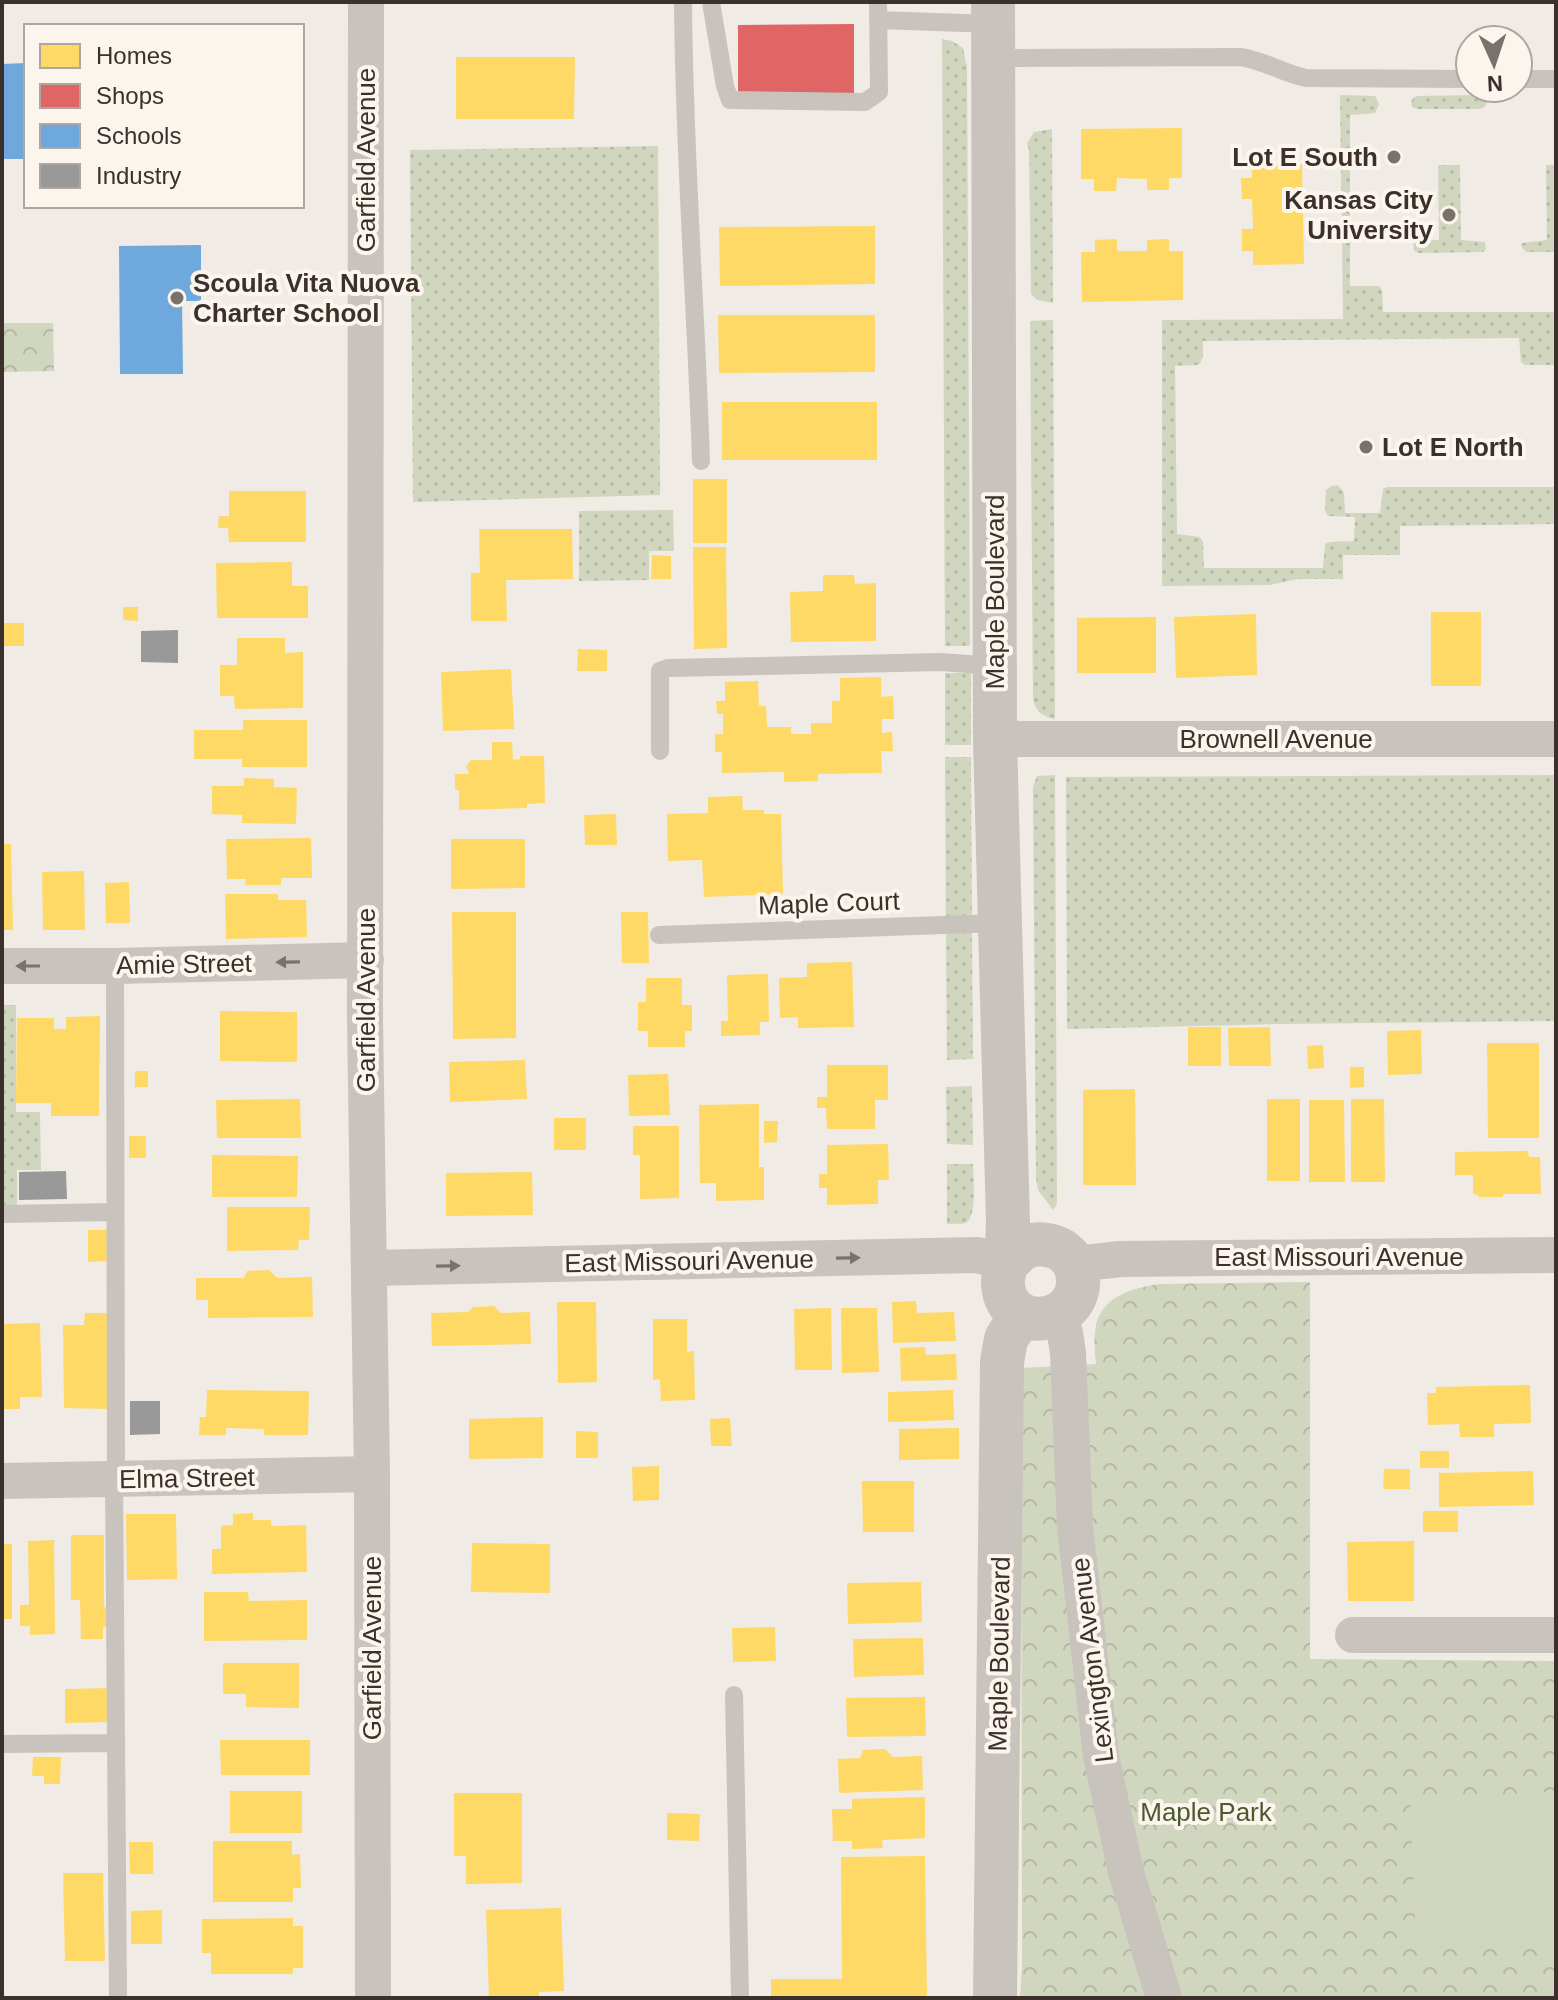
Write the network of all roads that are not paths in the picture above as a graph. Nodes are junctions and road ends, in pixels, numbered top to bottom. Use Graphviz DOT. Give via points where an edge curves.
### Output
graph roads {
  1 [pos="366,2"];
  2 [pos="683,2"];
  3 [pos="711,2"];
  4 [pos="878,11"];
  5 [pos="993,28"];
  6 [pos="1454,79"];
  7 [pos="1534,79"];
  8 [pos="1556,79"];
  9 [pos="701,461"];
  10 [pos="995,666"];
  11 [pos="995,739"];
  12 [pos="1556,739"];
  13 [pos="660,751"];
  14 [pos="1000,923"];
  15 [pos="659,935"];
  16 [pos="366,960"];
  17 [pos="2,966"];
  18 [pos="115,966"];
  19 [pos="115,1212"];
  20 [pos="2,1214"];
  21 [pos="1556,1255"];
  22 [pos="1041,1257"];
  23 [pos="370,1268"];
  24 [pos="1040,1315"];
  25 [pos="372,1474"];
  26 [pos="114,1479"];
  27 [pos="2,1481"];
  28 [pos="1353,1635"];
  29 [pos="1556,1635"];
  30 [pos="734,1695"];
  31 [pos="116,1743"];
  32 [pos="2,1744"];
  33 [pos="118,1998"];
  34 [pos="373,1998"];
  35 [pos="740,1998"];
  36 [pos="995,1998"];
  37 [pos="1164,1998"];
  1 -- 16 [label="street, Garfield Avenue"];
  2 -- 9 [label="lane"];
  3 -- 4 [label="lane" via="730,100 865,102 879,92"];
  4 -- 5 [label="lane"];
  5 -- 6 [label="lane" via="1254,58 1306,78"];
  5 -- 10 [label="street, Maple Boulevard"];
  7 -- 8 [label="lane"];
  10 -- 11 [label="street, Maple Boulevard"];
  10 -- 13 [label="lane" via="941,662 668,668 660,671"];
  11 -- 12 [label="street, Brownell Avenue"];
  11 -- 14 [label="street, Maple Boulevard"];
  14 -- 15 [label="lane, Maple Court"];
  14 -- 22 [label="street, Maple Boulevard" via="1007,1181"];
  16 -- 18 [label="street, Amie Street, one-way"];
  16 -- 23 [label="street, Garfield Avenue"];
  18 -- 17 [label="street, Amie Street, one-way"];
  18 -- 19 [label="lane"];
  19 -- 20 [label="lane"];
  19 -- 26 [label="lane"];
  21 -- 22 [label="street, East Missouri Avenue"];
  23 -- 22 [label="street, East Missouri Avenue, one-way"];
  22 -- 24 [label="street, Maple Boulevard" via="1079,1284 1073,1302"];
  22 -- 24 [label="street, Maple Boulevard" via="1002,1283 1008,1302"];
  23 -- 25 [label="street, Garfield Avenue"];
  24 -- 36 [label="street, Maple Boulevard" via="1006,1339 1002,1362"];
  24 -- 37 [label="street, Lexington Avenue" via="1065,1333 1075,1527 1101,1756 1126,1872"];
  25 -- 26 [label="street, Elma Street"];
  25 -- 34 [label="street, Garfield Avenue"];
  26 -- 27 [label="street, Elma Street"];
  26 -- 31 [label="lane"];
  28 -- 29 [label="street"];
  30 -- 35 [label="lane"];
  31 -- 32 [label="lane"];
  31 -- 33 [label="lane"];
}
